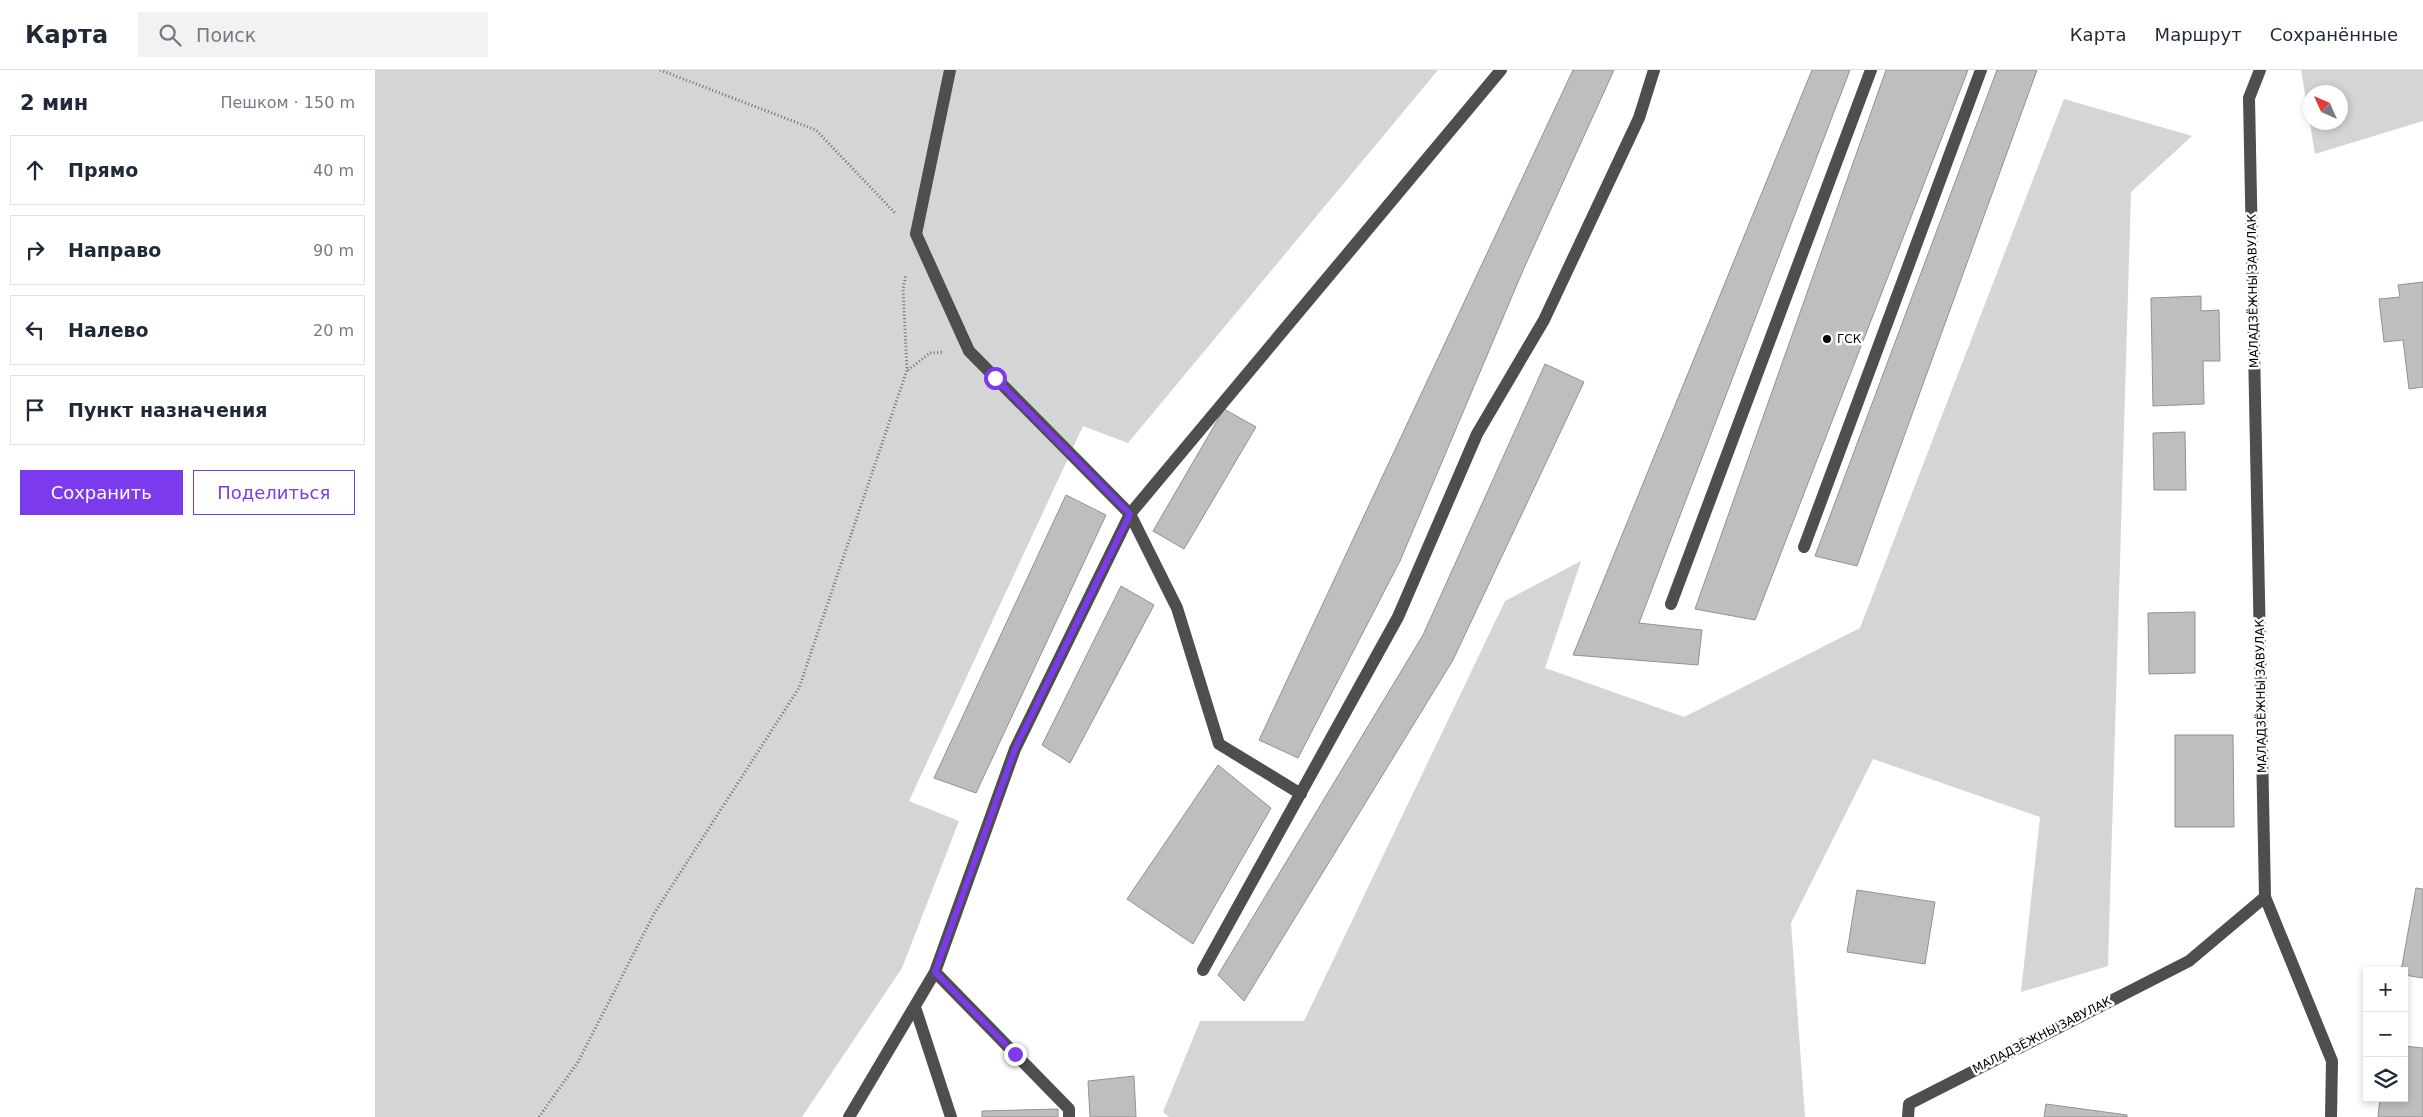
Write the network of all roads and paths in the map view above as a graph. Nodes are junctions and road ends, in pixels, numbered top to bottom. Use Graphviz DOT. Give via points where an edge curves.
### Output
graph roads {
  1 [pos="660,70"];
  2 [pos="950,70"];
  3 [pos="1501,70"];
  4 [pos="1654,70"];
  5 [pos="1871,70"];
  6 [pos="1981,70"];
  7 [pos="2260,70"];
  8 [pos="916,234"];
  9 [pos="969,351"];
  10 [pos="907,370"];
  11 [pos="1130,514"];
  12 [pos="1804,547"];
  13 [pos="1671,604"];
  14 [pos="1301,794"];
  15 [pos="2265,897"];
  16 [pos="1203,970"];
  17 [pos="935,972"];
  18 [pos="915,1007"];
  19 [pos="539,1117"];
  20 [pos="849,1117"];
  21 [pos="951,1117"];
  22 [pos="1069,1117"];
  23 [pos="1909,1117"];
  24 [pos="2331,1117"];
  1 -- 8 [label="path" via="816,130"];
  2 -- 8 [label="street"];
  3 -- 11 [label="street"];
  4 -- 14 [label="street" via="1639,118 1543,320 1477,434 1399,617"];
  5 -- 13 [label="street"];
  6 -- 12 [label="street"];
  7 -- 15 [label="street, МАЛАДЗЁЖНЫ ЗАВУЛАК" via="2249,98"];
  8 -- 9 [label="street"];
  8 -- 10 [label="path" via="903,289"];
  9 -- 10 [label="path" via="930,353"];
  9 -- 11 [label="street"];
  10 -- 19 [label="path" via="799,688 655,912 577,1062"];
  11 -- 14 [label="street" via="1177,608 1219,744"];
  11 -- 17 [label="street" via="1015,749"];
  14 -- 16 [label="street"];
  15 -- 23 [label="street, МАЛАДЗЁЖНЫ ЗАВУЛАК" via="2189,961 1909,1104"];
  15 -- 24 [label="street" via="2332,1061"];
  17 -- 18 [label="street"];
  17 -- 22 [label="street" via="1069,1109"];
  18 -- 20 [label="street"];
  18 -- 21 [label="street"];
}
